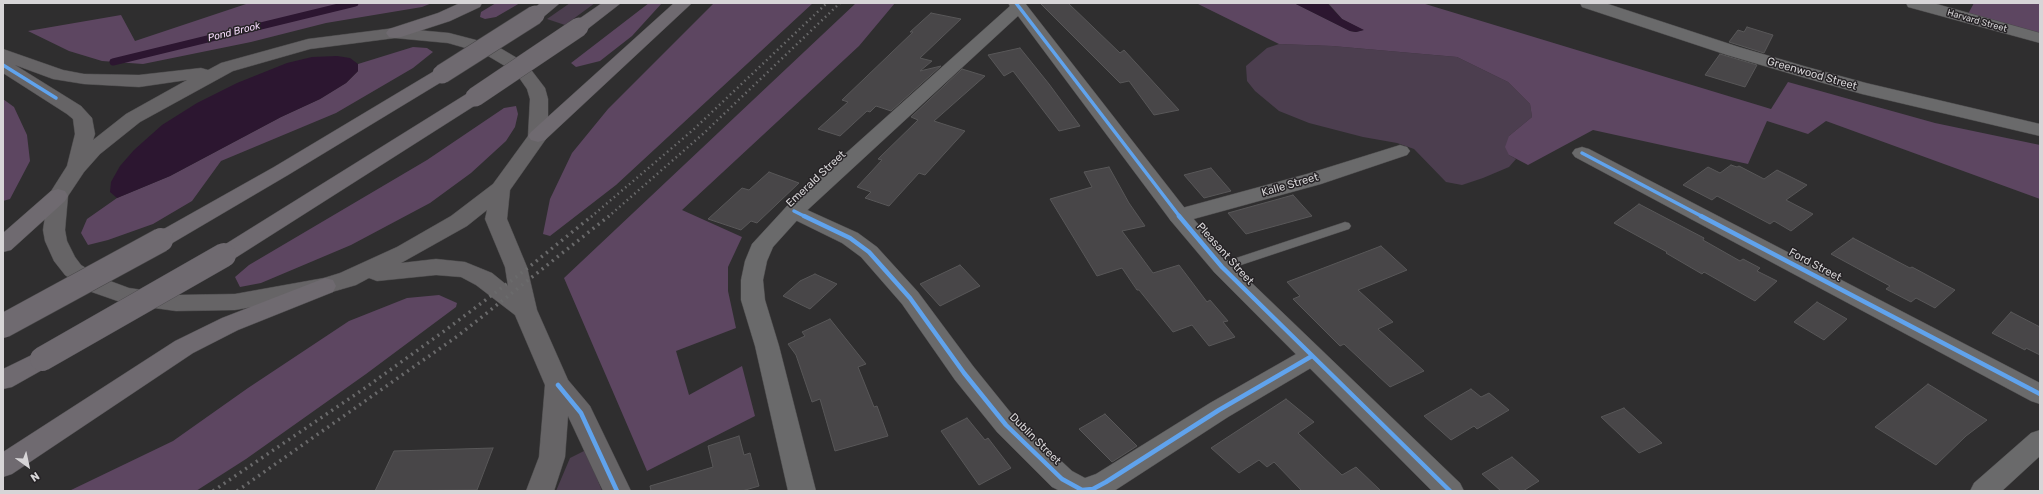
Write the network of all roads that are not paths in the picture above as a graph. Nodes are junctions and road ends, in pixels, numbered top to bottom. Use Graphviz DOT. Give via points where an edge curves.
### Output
graph roads {
  1 [pos="474,3"];
  2 [pos="552,3"];
  3 [pos="613,3"];
  4 [pos="684,3"];
  5 [pos="1588,3"];
  6 [pos="1914,3"];
  7 [pos="1017,5"];
  8 [pos="395,33"];
  9 [pos="2040,38"];
  10 [pos="3,54"];
  11 [pos="3,65"];
  12 [pos="227,68"];
  13 [pos="2040,130"];
  14 [pos="538,136"];
  15 [pos="1400,151"];
  16 [pos="1582,153"];
  17 [pos="76,168"];
  18 [pos="500,189"];
  19 [pos="58,196"];
  20 [pos="794,211"];
  21 [pos="1179,216"];
  22 [pos="1345,226"];
  23 [pos="3,245"];
  24 [pos="1222,267"];
  25 [pos="348,279"];
  26 [pos="325,286"];
  27 [pos="525,310"];
  28 [pos="3,326"];
  29 [pos="1312,356"];
  30 [pos="3,380"];
  31 [pos="558,385"];
  32 [pos="2040,394"];
  33 [pos="2040,440"];
  34 [pos="3,466"];
  35 [pos="1444,489"];
  36 [pos="540,491"];
  37 [pos="617,491"];
  38 [pos="802,491"];
  39 [pos="1984,491"];
  1 -- 8 [label="highway" via="444,17"];
  2 -- 28 [label="highway, bridge" via="442,74 281,171"];
  3 -- 30 [label="highway, bridge" via="475,98 224,254"];
  4 -- 14 [label="highway"];
  5 -- 13 [label="street, Greenwood Street" via="1796,70"];
  6 -- 9 [label="street, Harvard Street"];
  7 -- 20 [label="street, Emerald Street"];
  7 -- 21 [label="street, Pleasant Street"];
  8 -- 12 [label="main road" via="308,44"];
  8 -- 14 [label="main road" via="469,42 493,51 511,62 536,88 540,114"];
  10 -- 12 [label="main road" via="59,75 92,80 160,79"];
  11 -- 17 [label="main road" via="74,110 82,118 85,134"];
  12 -- 17 [label="main road" via="133,118 102,142"];
  14 -- 18 [label="main road"];
  15 -- 21 [label="street, Kalle Street" via="1314,179"];
  16 -- 32 [label="street, Ford Street"];
  17 -- 19 [label="main road"];
  18 -- 25 [label="main road" via="447,229"];
  18 -- 27 [label="main road" via="496,219 516,267"];
  19 -- 23 [label="highway"];
  19 -- 26 [label="main road" via="54,230 65,261 73,270 94,284 111,291 126,296 201,304 273,297"];
  20 -- 29 [label="street, Dublin Street" via="850,238 869,252 910,298 964,373 1006,424 1062,479 1082,490 1093,489 1106,482 1218,410"];
  20 -- 38 [label="street, Emerald Street" via="763,244 752,280 753,300 767,346"];
  21 -- 24 [label="street, Pleasant Street"];
  22 -- 24 [label="lane"];
  24 -- 29 [label="street, Pleasant Street"];
  25 -- 26 [label="main road"];
  25 -- 27 [label="main road" via="409,269 448,267 477,274"];
  26 -- 34 [label="highway" via="230,324 184,347"];
  27 -- 31 [label="main road"];
  29 -- 35 [label="street, Pleasant Street"];
  31 -- 36 [label="main road" via="552,457"];
  31 -- 37 [label="main road" via="581,413"];
  33 -- 39 [label="street"];
}
